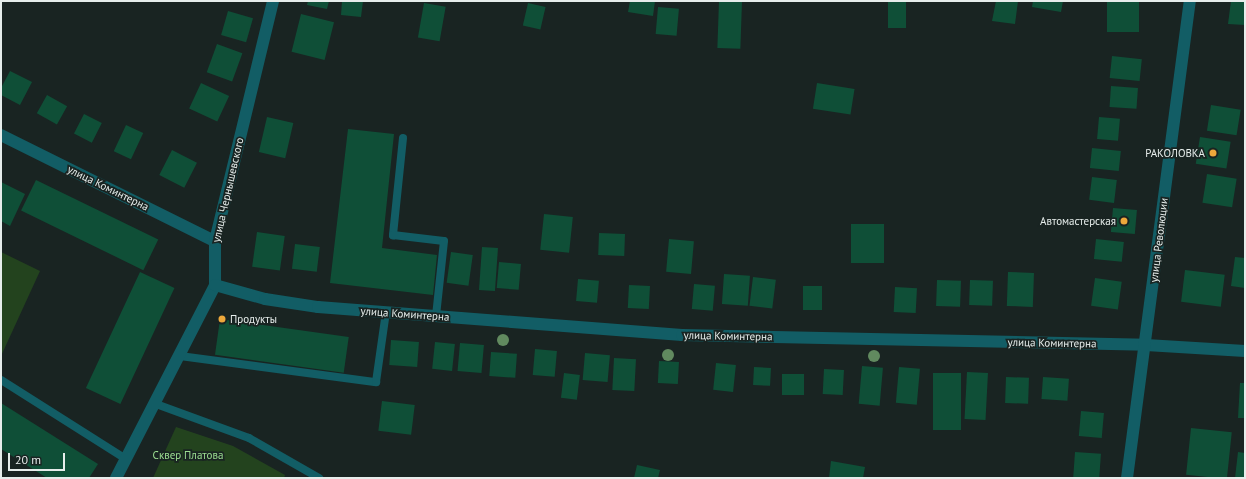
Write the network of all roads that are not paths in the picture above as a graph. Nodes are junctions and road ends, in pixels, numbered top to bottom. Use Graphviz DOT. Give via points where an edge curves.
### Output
graph roads {
  1 [pos="273,1"];
  2 [pos="1190,1"];
  3 [pos="1,135"];
  4 [pos="403,138"];
  5 [pos="215,241"];
  6 [pos="215,285"];
  7 [pos="386,312"];
  8 [pos="436,316"];
  9 [pos="1146,344"];
  10 [pos="1245,351"];
  11 [pos="180,356"];
  12 [pos="1,380"];
  13 [pos="156,404"];
  14 [pos="126,459"];
  15 [pos="116,478"];
  16 [pos="319,478"];
  17 [pos="1127,478"];
  1 -- 5 [label="street, улица Чернышевского"];
  2 -- 9 [label="street, улица Революции"];
  3 -- 5 [label="street, улица Коминтерна"];
  4 -- 8 [label="lane" via="393,234 444,241"];
  5 -- 6 [label="street, улица Чернышевского"];
  6 -- 7 [label="street, улица Коминтерна" via="265,299 318,307"];
  6 -- 11 [label="street, улица Чернышевского"];
  7 -- 8 [label="street, улица Коминтерна"];
  7 -- 11 [label="lane" via="376,382"];
  8 -- 9 [label="street, улица Коминтерна" via="682,335"];
  9 -- 10 [label="street, улица Коминтерна"];
  9 -- 17 [label="street, улица Революции"];
  11 -- 13 [label="street, улица Чернышевского"];
  12 -- 14 [label="lane"];
  13 -- 14 [label="street, улица Чернышевского"];
  13 -- 16 [label="lane" via="249,438"];
  14 -- 15 [label="street, улица Чернышевского"];
}
